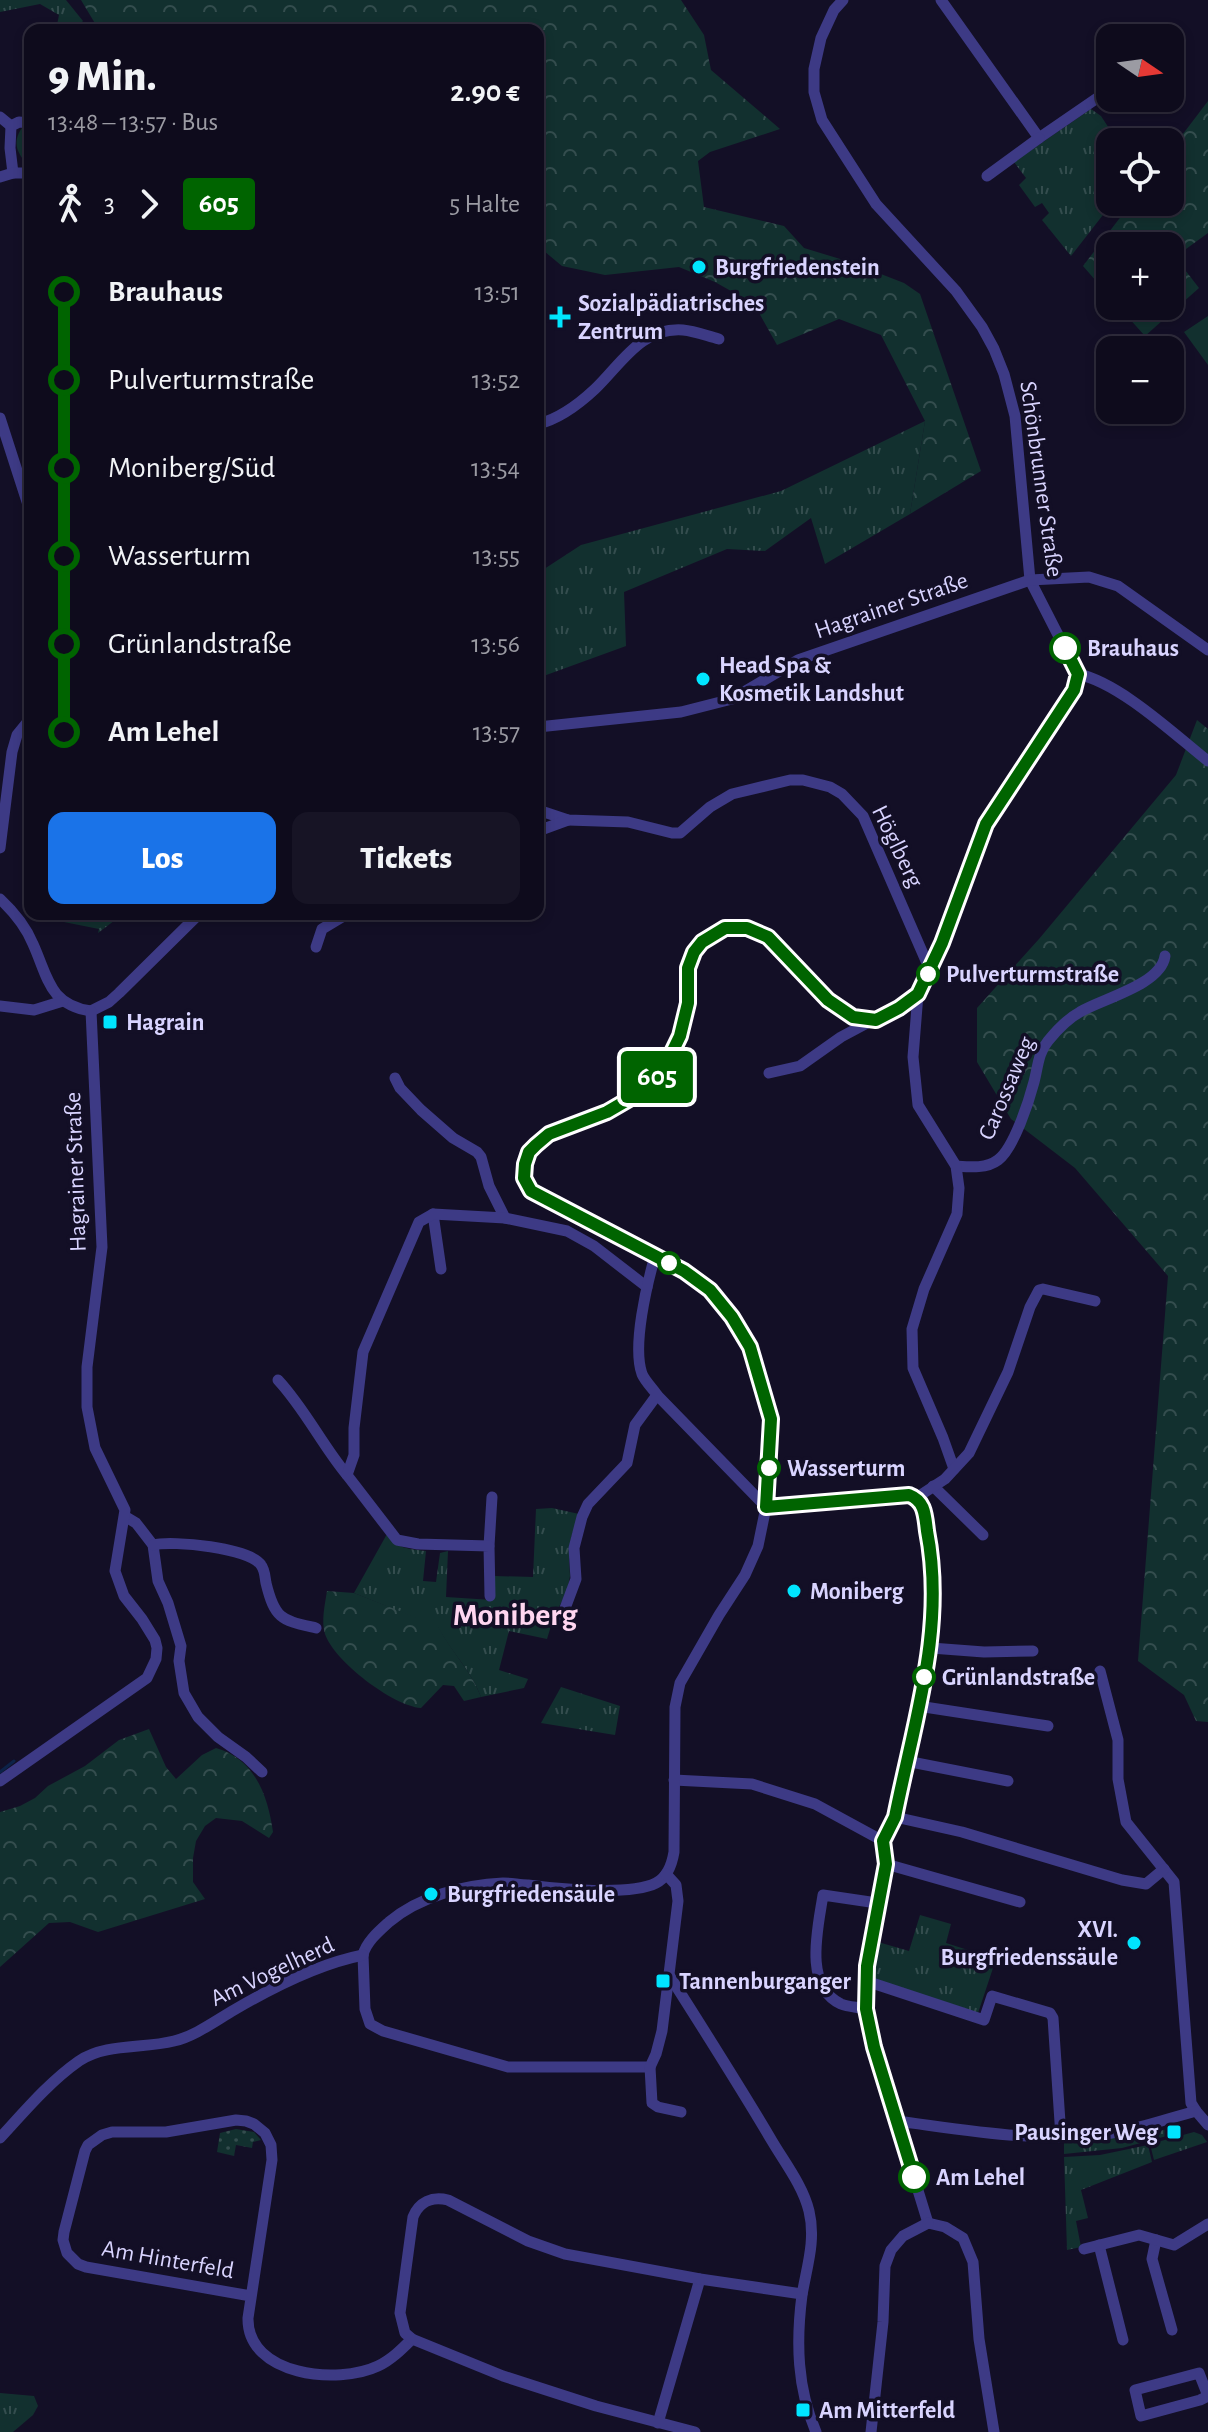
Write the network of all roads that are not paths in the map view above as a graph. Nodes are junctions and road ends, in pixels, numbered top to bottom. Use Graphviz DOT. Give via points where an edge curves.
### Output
graph roads {
  1 [pos="843,0"];
  2 [pos="941,0"];
  3 [pos="1096,99"];
  4 [pos="0,117"];
  5 [pos="24,122"];
  6 [pos="11,126"];
  7 [pos="1039,138"];
  8 [pos="13,173"];
  9 [pos="24,173"];
  10 [pos="987,176"];
  11 [pos="0,177"];
  12 [pos="719,339"];
  13 [pos="0,418"];
  14 [pos="544,421"];
  15 [pos="24,492"];
  16 [pos="1030,580"];
  17 [pos="1208,650"];
  18 [pos="1078,674"];
  19 [pos="24,726"];
  20 [pos="544,726"];
  21 [pos="1208,761"];
  22 [pos="544,812"];
  23 [pos="568,820"];
  24 [pos="544,829"];
  25 [pos="0,848"];
  26 [pos="0,899"];
  27 [pos="193,920"];
  28 [pos="337,920"];
  29 [pos="316,947"];
  30 [pos="1165,956"];
  31 [pos="930,970"];
  32 [pos="918,994"];
  33 [pos="63,1001"];
  34 [pos="0,1006"];
  35 [pos="91,1011"];
  36 [pos="876,1020"];
  37 [pos="769,1073"];
  38 [pos="395,1078"];
  39 [pos="956,1166"];
  40 [pos="433,1214"];
  41 [pos="505,1218"];
  42 [pos="655,1256"];
  43 [pos="441,1269"];
  44 [pos="647,1287"];
  45 [pos="1095,1301"];
  46 [pos="278,1380"];
  47 [pos="657,1395"];
  48 [pos="954,1469"];
  49 [pos="347,1475"];
  50 [pos="933,1486"];
  51 [pos="492,1497"];
  52 [pos="916,1498"];
  53 [pos="766,1507"];
  54 [pos="126,1517"];
  55 [pos="983,1535"];
  56 [pos="153,1545"];
  57 [pos="489,1546"];
  58 [pos="490,1596"];
  59 [pos="561,1619"];
  60 [pos="316,1628"];
  61 [pos="931,1648"];
  62 [pos="1033,1651"];
  63 [pos="1100,1671"];
  64 [pos="918,1706"];
  65 [pos="1048,1726"];
  66 [pos="906,1761"];
  67 [pos="262,1772"];
  68 [pos="674,1780"];
  69 [pos="0,1781"];
  70 [pos="1008,1781"];
  71 [pos="895,1817"];
  72 [pos="883,1841"];
  73 [pos="886,1864"];
  74 [pos="1164,1869"];
  75 [pos="666,1874"];
  76 [pos="1020,1902"];
  77 [pos="877,1903"];
  78 [pos="363,1955"];
  79 [pos="669,1975"];
  80 [pos="866,1981"];
  81 [pos="866,2009"];
  82 [pos="650,2067"];
  83 [pos="1196,2111"];
  84 [pos="681,2112"];
  85 [pos="897,2121"];
  86 [pos="1208,2125"];
  87 [pos="1061,2137"];
  88 [pos="0,2138"];
  89 [pos="928,2223"];
  90 [pos="1208,2224"];
  91 [pos="1156,2240"];
  92 [pos="1099,2245"];
  93 [pos="1084,2249"];
  94 [pos="700,2279"];
  95 [pos="802,2294"];
  96 [pos="251,2296"];
  97 [pos="1172,2330"];
  98 [pos="412,2339"];
  99 [pos="1123,2340"];
  100 [pos="1208,2396"];
  101 [pos="658,2423"];
  102 [pos="695,2432"];
  103 [pos="816,2432"];
  104 [pos="871,2432"];
  105 [pos="994,2432"];
  1 -- 16 [label="street, Schönbrunner Straße" via="821,38 814,69 822,120 876,204 956,291 994,349 1015,416"];
  2 -- 7 [label="street"];
  3 -- 7 [label="street"];
  4 -- 6 [label="street"];
  5 -- 6 [label="street"];
  6 -- 8 [label="street"];
  7 -- 10 [label="street"];
  8 -- 9 [label="street"];
  8 -- 11 [label="street"];
  12 -- 14 [label="street" via="682,330 651,335 574,407"];
  13 -- 15 [label="street"];
  16 -- 17 [label="street, Hagrainer Straße" via="1089,577 1118,586"];
  16 -- 18 [label="street, Schönbrunner Straße"];
  16 -- 20 [label="street, Hagrainer Straße" via="798,660 732,699 681,712"];
  18 -- 21 [label="street" via="1121,694"];
  18 -- 31 [label="street" via="1074,690 986,824"];
  19 -- 25 [label="street" via="12,752"];
  22 -- 23 [label="street, Höglberg"];
  23 -- 24 [label="street, Höglberg"];
  23 -- 31 [label="street, Höglberg" via="628,822 680,833 732,794 790,780 830,787 863,816"];
  26 -- 33 [label="street" via="20,920"];
  27 -- 35 [label="street" via="119,993"];
  28 -- 29 [label="street" via="322,929"];
  30 -- 39 [label="street, Carossaweg" via="1162,967 1127,993 1079,1012 1048,1041 1015,1135 999,1160"];
  31 -- 32 [label="street"];
  32 -- 36 [label="street"];
  32 -- 39 [label="street" via="913,1057 918,1105"];
  33 -- 34 [label="street" via="34,1010"];
  33 -- 35 [label="street"];
  35 -- 54 [label="street, Hagrainer Straße" via="102,1247 87,1407 95,1448"];
  36 -- 37 [label="street" via="800,1066"];
  36 -- 42 [label="street" via="853,1017 828,1000 768,937 747,928 725,928 702,942 688,968 688,1003 680,1036 663,1071 650,1087 607,1112 549,1134 529,1152 525,1164 524,1178 531,1191"];
  38 -- 41 [label="street" via="421,1110 481,1157"];
  39 -- 48 [label="street" via="957,1214 912,1329 913,1368"];
  40 -- 41 [label="street"];
  40 -- 43 [label="street"];
  40 -- 49 [label="street" via="419,1222 363,1352 354,1455"];
  41 -- 44 [label="street" via="567,1231"];
  42 -- 44 [label="street"];
  42 -- 53 [label="street" via="710,1290 750,1347 771,1419"];
  44 -- 47 [label="street" via="639,1346 642,1375"];
  45 -- 48 [label="street" via="1039,1290 988,1416"];
  46 -- 49 [label="street"];
  47 -- 53 [label="street"];
  47 -- 59 [label="street" via="635,1425 627,1463 582,1517 574,1548 576,1579"];
  48 -- 50 [label="street"];
  49 -- 57 [label="street" via="397,1540"];
  50 -- 52 [label="street"];
  50 -- 55 [label="street"];
  51 -- 57 [label="street"];
  52 -- 53 [label="street"];
  52 -- 61 [label="street" via="923,1506 934,1563"];
  53 -- 68 [label="street" via="745,1575 680,1683"];
  54 -- 56 [label="street, Hagrainer Straße"];
  54 -- 69 [label="street" via="115,1571 124,1596 155,1640 153,1669 114,1704"];
  56 -- 60 [label="street" via="176,1543 255,1559 263,1567 271,1604 280,1617"];
  56 -- 67 [label="street" via="158,1581 181,1646 184,1693 198,1717"];
  57 -- 58 [label="street"];
  61 -- 62 [label="street"];
  61 -- 64 [label="street"];
  63 -- 74 [label="street" via="1118,1740 1126,1822"];
  64 -- 65 [label="street"];
  64 -- 66 [label="street"];
  66 -- 70 [label="street"];
  66 -- 71 [label="street"];
  68 -- 72 [label="street" via="752,1784 815,1804"];
  68 -- 75 [label="street" via="674,1852"];
  71 -- 72 [label="street"];
  71 -- 74 [label="street" via="1122,1880 1146,1884"];
  72 -- 73 [label="street"];
  73 -- 76 [label="street"];
  73 -- 77 [label="street"];
  74 -- 83 [label="street" via="1174,1882 1191,2103"];
  75 -- 78 [label="street, Am Vogelherd" via="636,1888 508,1883 471,1887 411,1906 380,1930"];
  75 -- 79 [label="street" via="676,1885 678,1901"];
  77 -- 80 [label="street"];
  77 -- 81 [label="street" via="823,1895 820,1915 816,1965 821,1985 842,2004"];
  78 -- 82 [label="street" via="365,2009 370,2024 383,2031 508,2067"];
  78 -- 88 [label="street, Am Vogelherd" via="308,1973 180,2040 92,2054 45,2091"];
  79 -- 82 [label="street" via="662,2031"];
  79 -- 95 [label="street" via="804,2195 812,2237"];
  80 -- 81 [label="street"];
  80 -- 87 [label="street" via="984,2020 992,1996 1050,2013"];
  81 -- 85 [label="street"];
  82 -- 84 [label="street" via="652,2103"];
  83 -- 86 [label="street"];
  83 -- 87 [label="street" via="1138,2128"];
  85 -- 87 [label="street"];
  85 -- 89 [label="street"];
  89 -- 104 [label="street" via="903,2236 885,2266"];
  89 -- 105 [label="street" via="963,2238 973,2262"];
  90 -- 91 [label="street" via="1174,2245"];
  91 -- 92 [label="street" via="1139,2235"];
  91 -- 97 [label="street" via="1152,2259"];
  92 -- 93 [label="street"];
  92 -- 99 [label="street"];
  94 -- 95 [label="street"];
  94 -- 98 [label="street" via="555,2251 458,2204 433,2198 416,2211 408,2253 400,2313"];
  94 -- 101 [label="street"];
  95 -- 103 [label="street" via="801,2386"];
  96 -- 96 [label="street, Am Hinterfeld" via="272,2160 265,2133 236,2120 166,2132 112,2132 88,2145 64,2232 71,2259 86,2267"];
  96 -- 98 [label="street, Am Hinterfeld" via="248,2329 256,2347 280,2365 317,2375 378,2366"];
  98 -- 101 [label="street" via="503,2376"];
  100 -- 100 [label="street" via="1141,2416 1135,2390 1199,2373"];
  101 -- 102 [label="street"];
}
